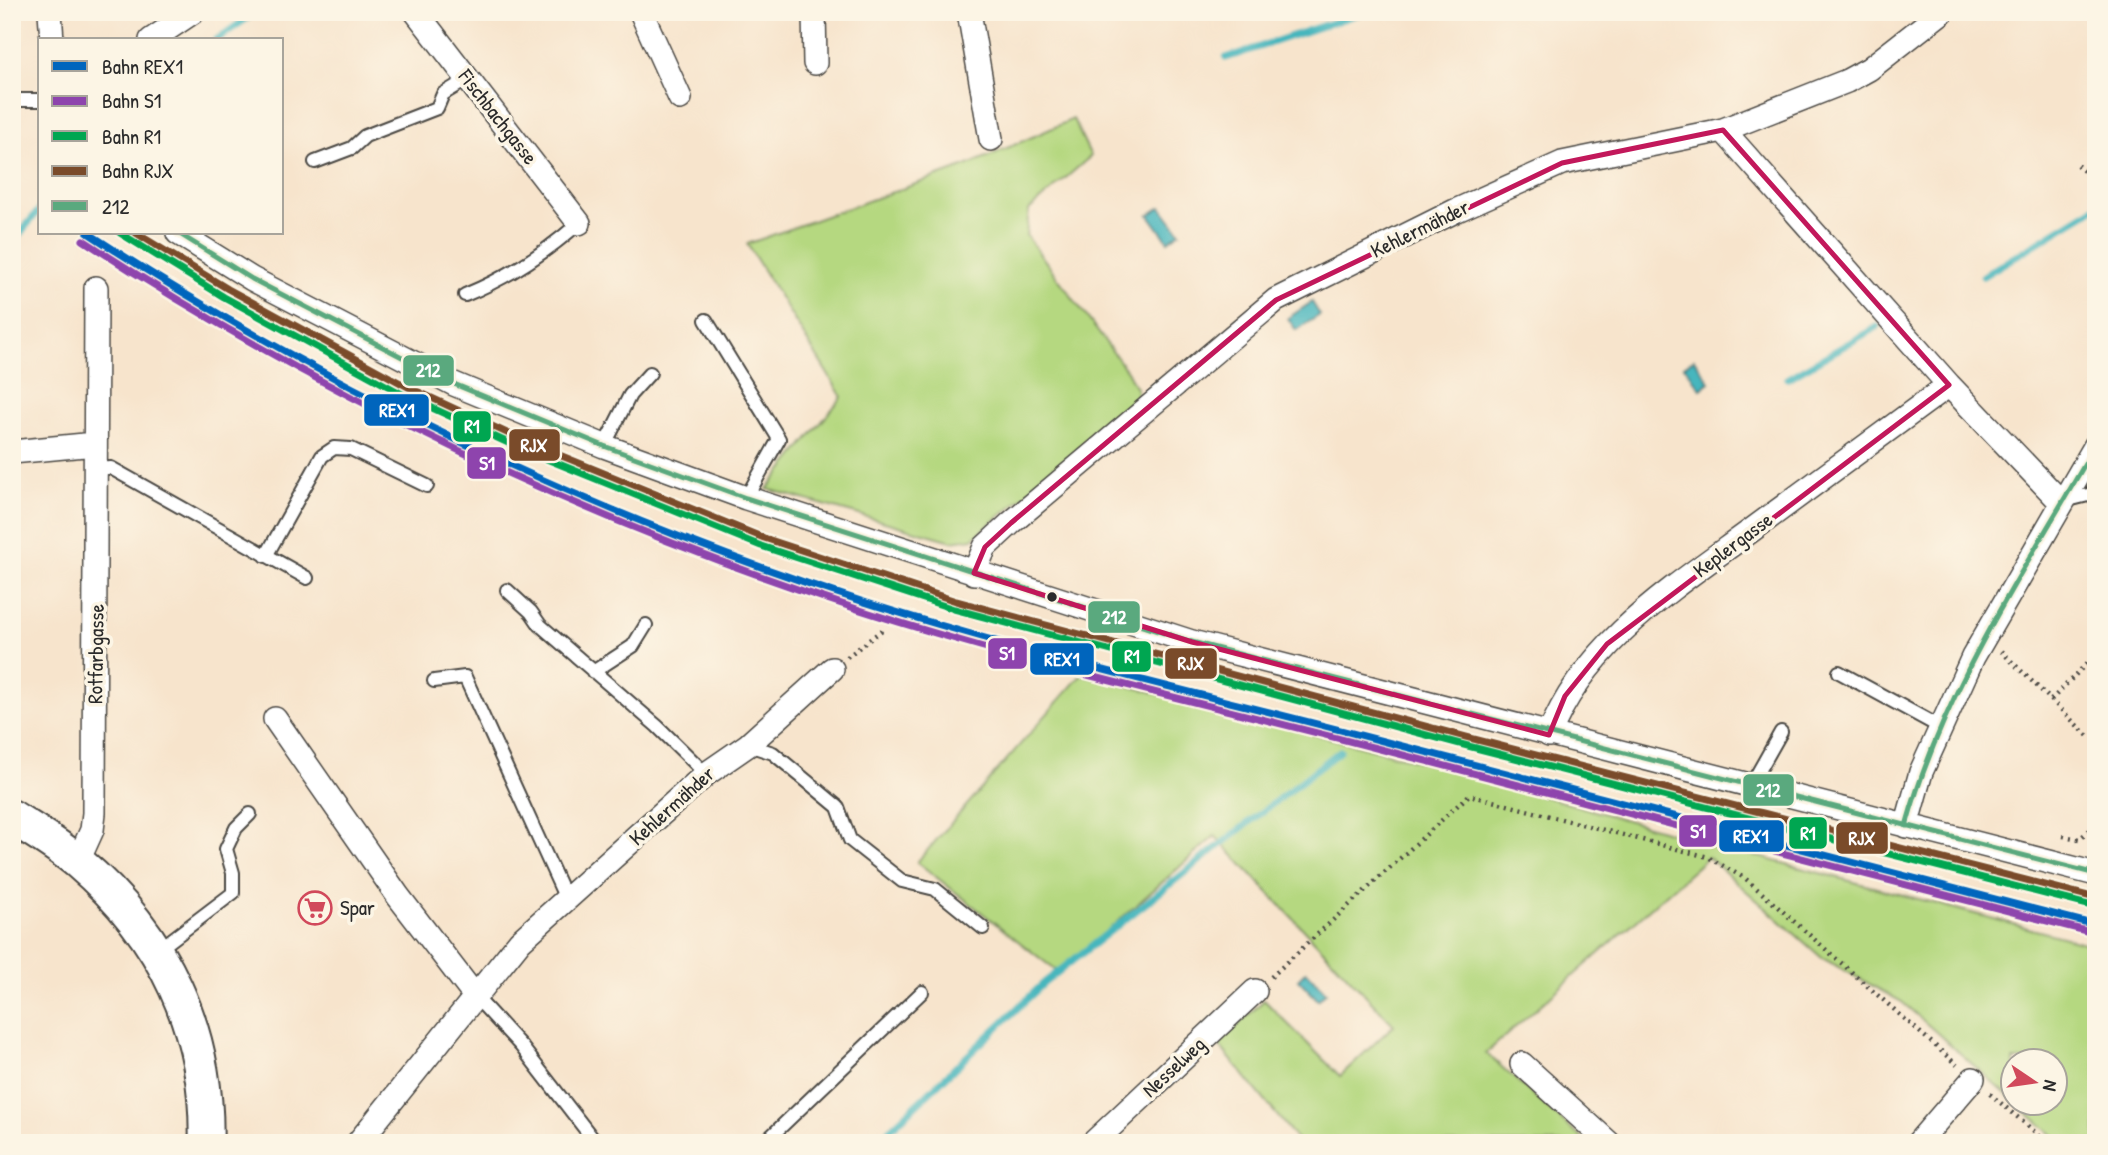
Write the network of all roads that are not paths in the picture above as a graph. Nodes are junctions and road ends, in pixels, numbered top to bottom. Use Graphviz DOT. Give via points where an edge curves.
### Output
graph roads {
  1 [pos="50,12"];
  2 [pos="193,12"];
  3 [pos="416,12"];
  4 [pos="641,12"];
  5 [pos="814,12"];
  6 [pos="969,12"];
  7 [pos="1942,12"];
  8 [pos="52,38"];
  9 [pos="154,38"];
  10 [pos="815,63"];
  11 [pos="468,79"];
  12 [pos="680,98"];
  13 [pos="12,100"];
  14 [pos="38,100"];
  15 [pos="1723,130"];
  16 [pos="991,139"];
  17 [pos="315,162"];
  18 [pos="579,223"];
  19 [pos="180,234"];
  20 [pos="96,288"];
  21 [pos="465,295"];
  22 [pos="706,320"];
  23 [pos="650,373"];
  24 [pos="1949,385"];
  25 [pos="95,444"];
  26 [pos="2096,445"];
  27 [pos="604,446"];
  28 [pos="12,452"];
  29 [pos="95,468"];
  30 [pos="427,486"];
  31 [pos="2096,493"];
  32 [pos="746,498"];
  33 [pos="2060,502"];
  34 [pos="266,556"];
  35 [pos="974,573"];
  36 [pos="307,578"];
  37 [pos="507,590"];
  38 [pos="646,625"];
  39 [pos="832,669"];
  40 [pos="593,672"];
  41 [pos="1839,672"];
  42 [pos="434,681"];
  43 [pos="275,719"];
  44 [pos="1940,727"];
  45 [pos="1781,732"];
  46 [pos="1549,735"];
  47 [pos="748,745"];
  48 [pos="706,774"];
  49 [pos="1750,787"];
  50 [pos="250,814"];
  51 [pos="12,817"];
  52 [pos="1906,827"];
  53 [pos="78,862"];
  54 [pos="2096,874"];
  55 [pos="566,899"];
  56 [pos="983,928"];
  57 [pos="157,950"];
  58 [pos="1255,991"];
  59 [pos="922,992"];
  60 [pos="474,995"];
  61 [pos="1522,1064"];
  62 [pos="1973,1079"];
  63 [pos="206,1143"];
  64 [pos="358,1143"];
  65 [pos="596,1143"];
  66 [pos="764,1143"];
  67 [pos="1093,1143"];
  68 [pos="1609,1143"];
  69 [pos="1918,1143"];
  1 -- 8 [label="street"];
  2 -- 9 [label="street"];
  3 -- 11 [label="street, Fischbachgasse"];
  4 -- 12 [label="street"];
  5 -- 10 [label="street"];
  6 -- 16 [label="street"];
  7 -- 15 [label="street, Kehlermähder" via="1869,69"];
  11 -- 17 [label="lane" via="443,94 437,108 365,136 352,148"];
  11 -- 18 [label="street, Fischbachgasse"];
  13 -- 14 [label="lane"];
  15 -- 24 [label="street"];
  15 -- 35 [label="street, Kehlermähder" via="1562,163 1276,300 1002,531 982,552"];
  18 -- 21 [label="lane" via="500,281"];
  19 -- 27 [label="street" via="252,279 443,379"];
  20 -- 25 [label="street, Rotfarbgasse"];
  22 -- 32 [label="lane" via="779,439"];
  23 -- 27 [label="lane" via="630,394"];
  24 -- 33 [label="street"];
  24 -- 46 [label="street, Keplergasse" via="1726,549 1607,644 1565,696"];
  25 -- 28 [label="street"];
  25 -- 29 [label="street, Rotfarbgasse"];
  26 -- 33 [label="street"];
  27 -- 32 [label="street"];
  29 -- 34 [label="lane" via="111,468"];
  29 -- 53 [label="street, Rotfarbgasse" via="94,813"];
  30 -- 34 [label="lane" via="351,449 334,448 322,456"];
  31 -- 33 [label="lane"];
  32 -- 35 [label="street"];
  33 -- 44 [label="street" via="1984,634"];
  34 -- 36 [label="lane"];
  35 -- 46 [label="street" via="1192,642"];
  37 -- 40 [label="lane"];
  38 -- 40 [label="lane" via="633,646"];
  39 -- 47 [label="street, Kehlermähder"];
  40 -- 48 [label="lane"];
  41 -- 44 [label="lane"];
  42 -- 55 [label="lane" via="466,677"];
  43 -- 60 [label="street" via="398,896"];
  44 -- 52 [label="street" via="1921,772"];
  45 -- 49 [label="lane"];
  46 -- 49 [label="street"];
  47 -- 48 [label="street, Kehlermähder"];
  47 -- 56 [label="lane" via="774,753 838,807 850,840 902,881 935,889"];
  48 -- 55 [label="street, Kehlermähder"];
  49 -- 52 [label="street"];
  50 -- 57 [label="lane" via="236,828 226,849 233,893"];
  51 -- 53 [label="main road"];
  52 -- 54 [label="street"];
  53 -- 57 [label="main road" via="136,920"];
  55 -- 60 [label="street, Kehlermähder" via="520,941"];
  57 -- 63 [label="main road" via="173,977 196,1041"];
  58 -- 67 [label="street, Nesselweg"];
  59 -- 66 [label="lane"];
  60 -- 64 [label="street, Kehlermähder"];
  60 -- 65 [label="lane" via="522,1046"];
  61 -- 68 [label="street"];
  62 -- 69 [label="street"];
}
